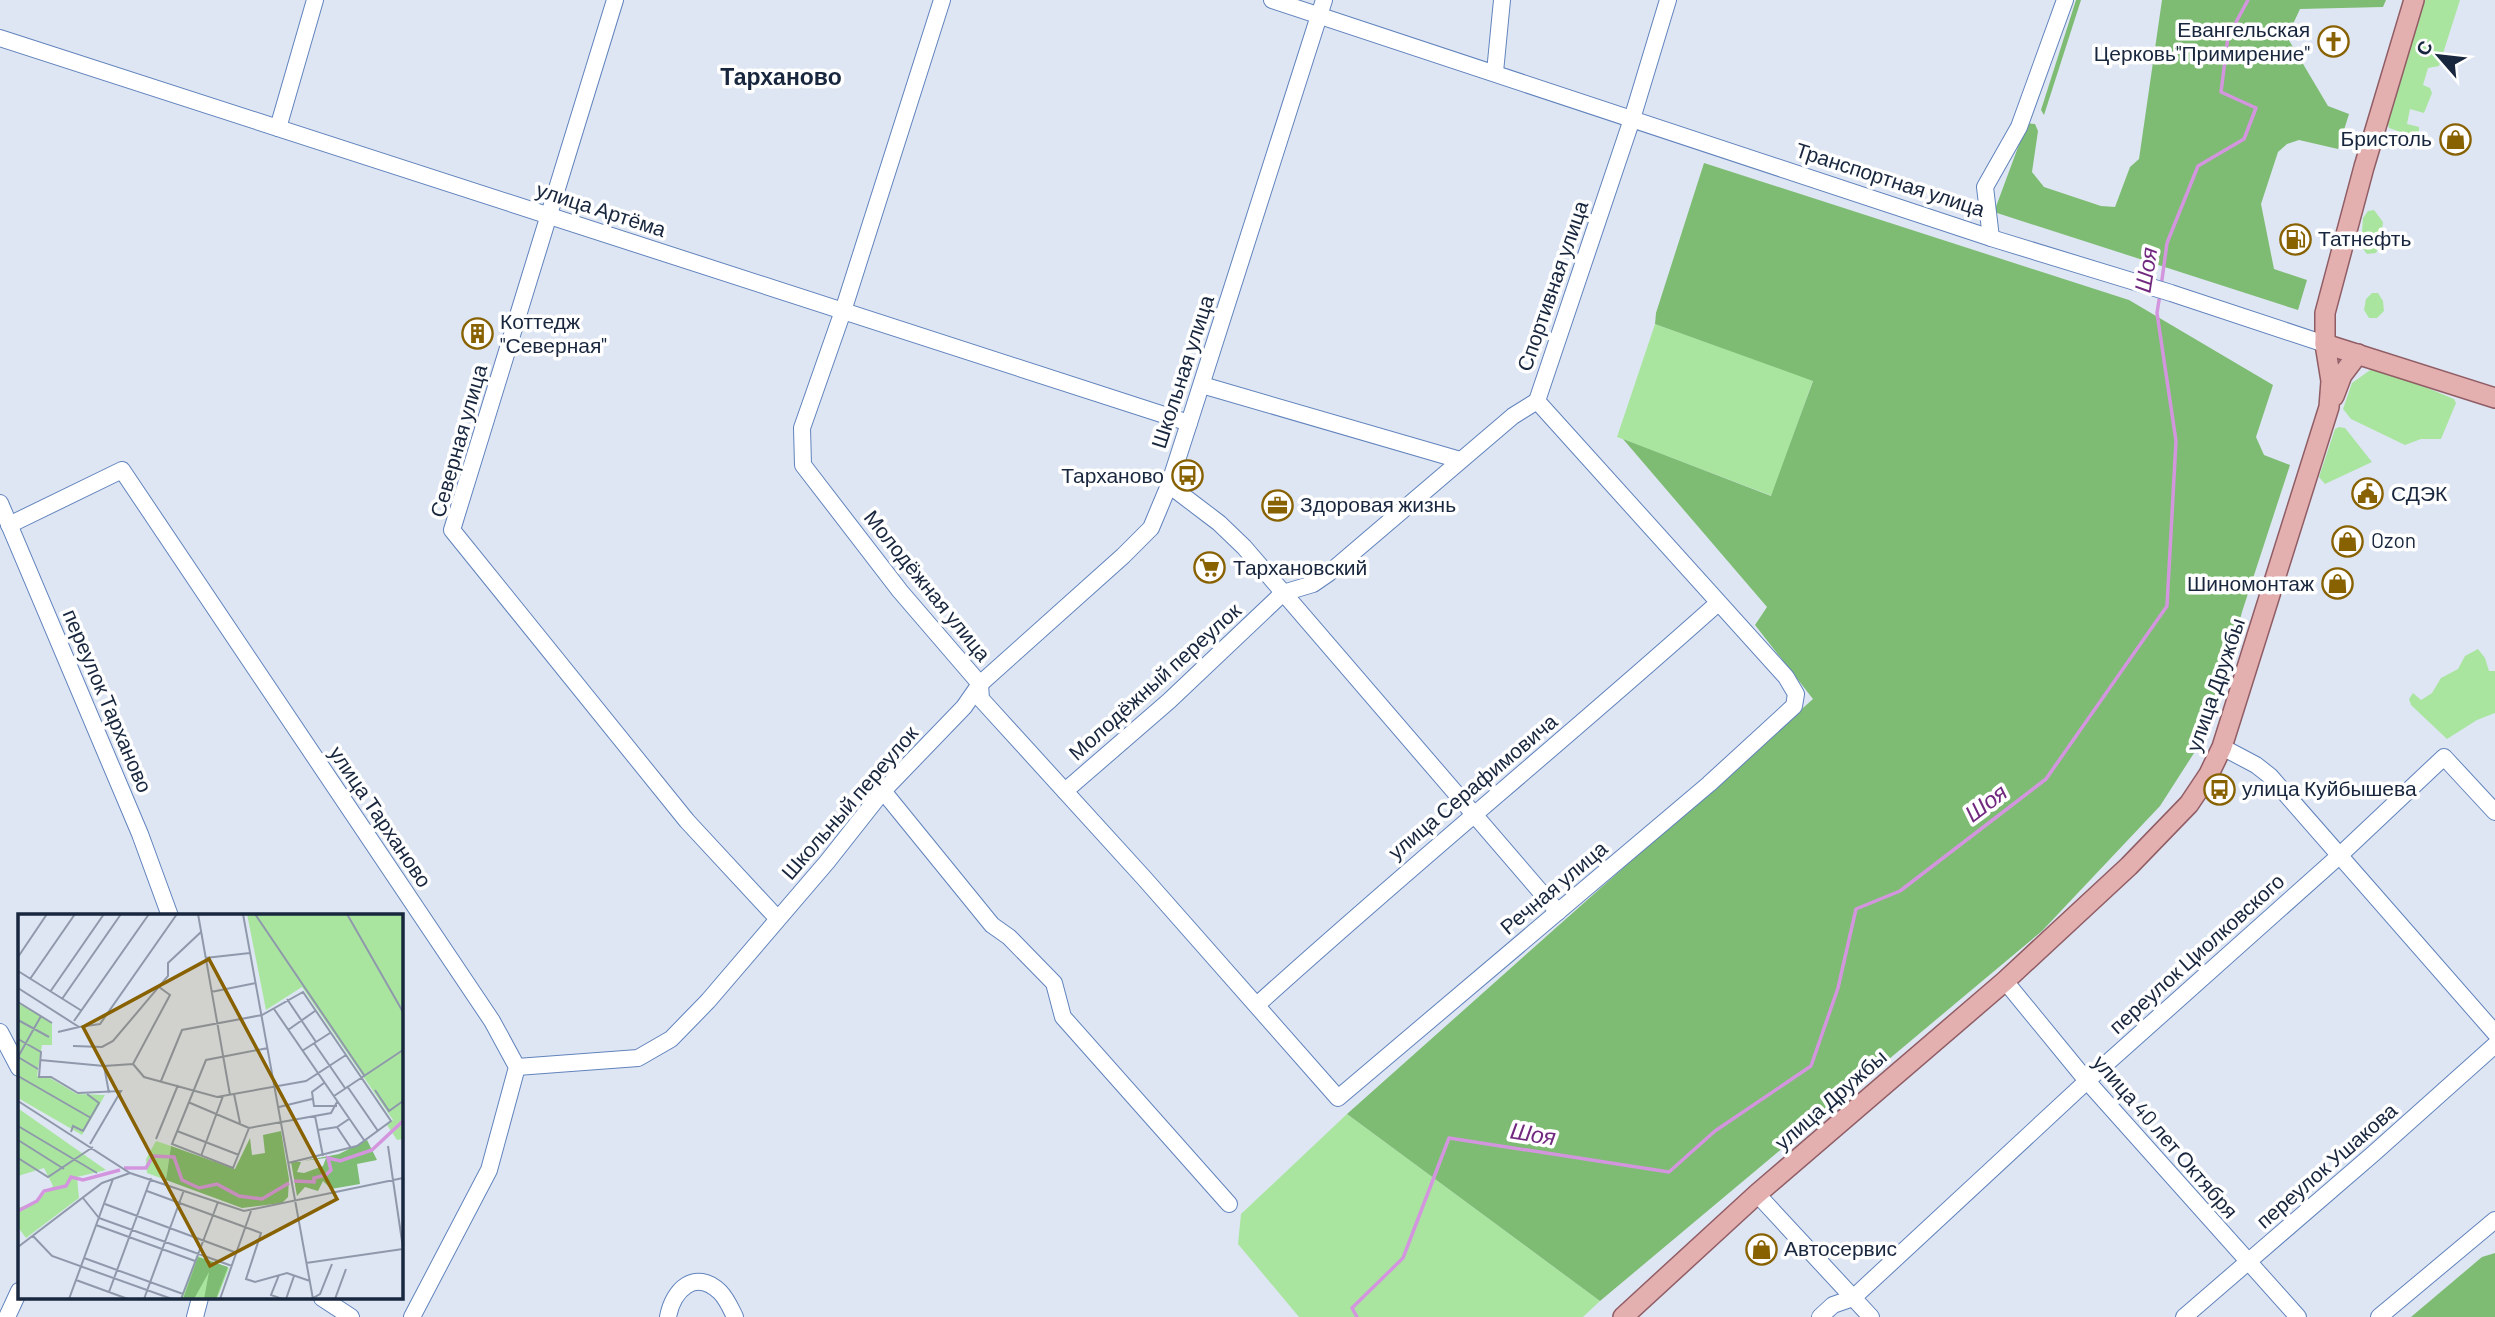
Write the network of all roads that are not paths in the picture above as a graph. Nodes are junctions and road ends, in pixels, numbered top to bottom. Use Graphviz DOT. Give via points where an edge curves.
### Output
graph roads {
  1 [pos="315,0"];
  2 [pos="615,0"];
  3 [pos="942,0"];
  4 [pos="1272,0"];
  5 [pos="1502,0"];
  6 [pos="1668,0"];
  7 [pos="2065,0"];
  8 [pos="2414,0"];
  9 [pos="1322,8"];
  10 [pos="0,38"];
  11 [pos="1495,72"];
  12 [pos="1632,119"];
  13 [pos="278,128"];
  14 [pos="549,215"];
  15 [pos="1991,238"];
  16 [pos="843,311"];
  17 [pos="2325,344"];
  18 [pos="2358,354"];
  19 [pos="1202,385"];
  20 [pos="2495,398"];
  21 [pos="1537,401"];
  22 [pos="2329,407"];
  23 [pos="1189,423"];
  24 [pos="1460,460"];
  25 [pos="1169,485"];
  26 [pos="0,503"];
  27 [pos="9,525"];
  28 [pos="1283,593"];
  29 [pos="1718,603"];
  30 [pos="980,684"];
  31 [pos="1794,706"];
  32 [pos="2222,747"];
  33 [pos="883,791"];
  34 [pos="1065,791"];
  35 [pos="2495,812"];
  36 [pos="1473,815"];
  37 [pos="2339,856"];
  38 [pos="1559,912"];
  39 [pos="169,914"];
  40 [pos="777,918"];
  41 [pos="2005,981"];
  42 [pos="1257,1005"];
  43 [pos="0,1032"];
  44 [pos="2495,1033"];
  45 [pos="2495,1045"];
  46 [pos="18,1066"];
  47 [pos="517,1067"];
  48 [pos="2087,1081"];
  49 [pos="1338,1098"];
  50 [pos="1757,1194"];
  51 [pos="1229,1204"];
  52 [pos="2495,1220"];
  53 [pos="2248,1262"];
  54 [pos="18,1293"];
  55 [pos="1853,1298"];
  56 [pos="200,1300"];
  57 [pos="325,1300"];
  58 [pos="418,1316"];
  59 [pos="7,1317"];
  60 [pos="195,1317"];
  61 [pos="351,1317"];
  62 [pos="668,1317"];
  63 [pos="735,1317"];
  64 [pos="1623,1317"];
  65 [pos="1820,1317"];
  66 [pos="1871,1317"];
  67 [pos="2184,1317"];
  68 [pos="2298,1317"];
  69 [pos="2379,1317"];
  1 -- 13 [label="street"];
  2 -- 14 [label="street, Северная улица"];
  3 -- 16 [label="street, Молодёжная улица"];
  4 -- 9 [label="street, Транспортная улица"];
  5 -- 11 [label="street"];
  6 -- 12 [label="street, Спортивная улица"];
  7 -- 15 [label="street" via="2018,127 1985,187"];
  8 -- 17 [label="main road, улица Дружбы" via="2331,288"];
  9 -- 11 [label="street, Транспортная улица"];
  9 -- 19 [label="street, Школьная улица"];
  10 -- 13 [label="street, улица Артёма"];
  11 -- 12 [label="street, Транспортная улица"];
  12 -- 15 [label="street, Транспортная улица"];
  12 -- 21 [label="street, Спортивная улица"];
  13 -- 14 [label="street, улица Артёма"];
  14 -- 16 [label="street, улица Артёма"];
  14 -- 40 [label="street, Северная улица" via="453,530 687,821"];
  15 -- 17 [label="street, Транспортная улица"];
  16 -- 23 [label="street, улица Артёма"];
  16 -- 30 [label="street, Молодёжная улица" via="802,428 803,465 900,591"];
  17 -- 18 [label="main road, Транспортная улица"];
  17 -- 22 [label="main road, улица Дружбы" via="2331,381"];
  18 -- 20 [label="main road, Транспортная улица"];
  18 -- 22 [label="main road" via="2342,375"];
  19 -- 23 [label="street, Школьная улица"];
  19 -- 24 [label="street"];
  21 -- 24 [label="street, Молодёжный переулок"];
  21 -- 29 [label="street, Спортивная улица"];
  22 -- 32 [label="main road, улица Дружбы"];
  23 -- 25 [label="street, Школьная улица"];
  24 -- 28 [label="street, Молодёжный переулок" via="1329,573 1313,584"];
  25 -- 28 [label="street" via="1219,523"];
  25 -- 30 [label="street, Школьный переулок" via="1151,528"];
  26 -- 27 [label="street, переулок Тарханово"];
  27 -- 39 [label="street, переулок Тарханово"];
  27 -- 47 [label="street, улица Тарханово" via="122,470 492,1021"];
  28 -- 34 [label="street, Молодёжный переулок"];
  28 -- 36 [label="street"];
  29 -- 31 [label="street, Спортивная улица" via="1786,677 1796,694"];
  29 -- 36 [label="street, улица Серафимовича"];
  30 -- 33 [label="street, Школьный переулок" via="964,707"];
  30 -- 34 [label="street, Молодёжная улица" via="981,699"];
  31 -- 38 [label="street, Речная улица"];
  32 -- 37 [label="street" via="2270,776"];
  32 -- 41 [label="main road, улица Дружбы" via="2200,790 2167,828"];
  33 -- 40 [label="street, Школьный переулок"];
  33 -- 51 [label="street" via="992,925 1054,983 1063,1017"];
  34 -- 42 [label="street, Молодёжная улица"];
  35 -- 37 [label="street, переулок Циолковского" via="2444,757"];
  36 -- 38 [label="street"];
  36 -- 42 [label="street, улица Серафимовича"];
  37 -- 44 [label="street"];
  37 -- 48 [label="street, переулок Циолковского"];
  38 -- 49 [label="street, Речная улица"];
  40 -- 47 [label="street, Школьный переулок" via="671,1039 638,1058"];
  41 -- 48 [label="street, улица 40 лет Октября"];
  41 -- 50 [label="main road, улица Дружбы"];
  42 -- 49 [label="street, Молодёжная улица"];
  43 -- 46 [label="street"];
  45 -- 53 [label="street, переулок Ушакова"];
  47 -- 58 [label="street" via="489,1170"];
  48 -- 53 [label="street, улица 40 лет Октября"];
  48 -- 55 [label="street, переулок Циолковского"];
  50 -- 55 [label="street"];
  50 -- 64 [label="main road, улица Дружбы"];
  52 -- 69 [label="street"];
  53 -- 67 [label="street, переулок Ушакова"];
  53 -- 68 [label="street, улица 40 лет Октября"];
  54 -- 59 [label="street"];
  55 -- 65 [label="street, переулок Циолковского" via="1833,1305"];
  55 -- 66 [label="street"];
  56 -- 60 [label="street"];
  57 -- 61 [label="street"];
  62 -- 63 [label="street" via="674,1298 685,1285 703,1282 718,1290"];
}
